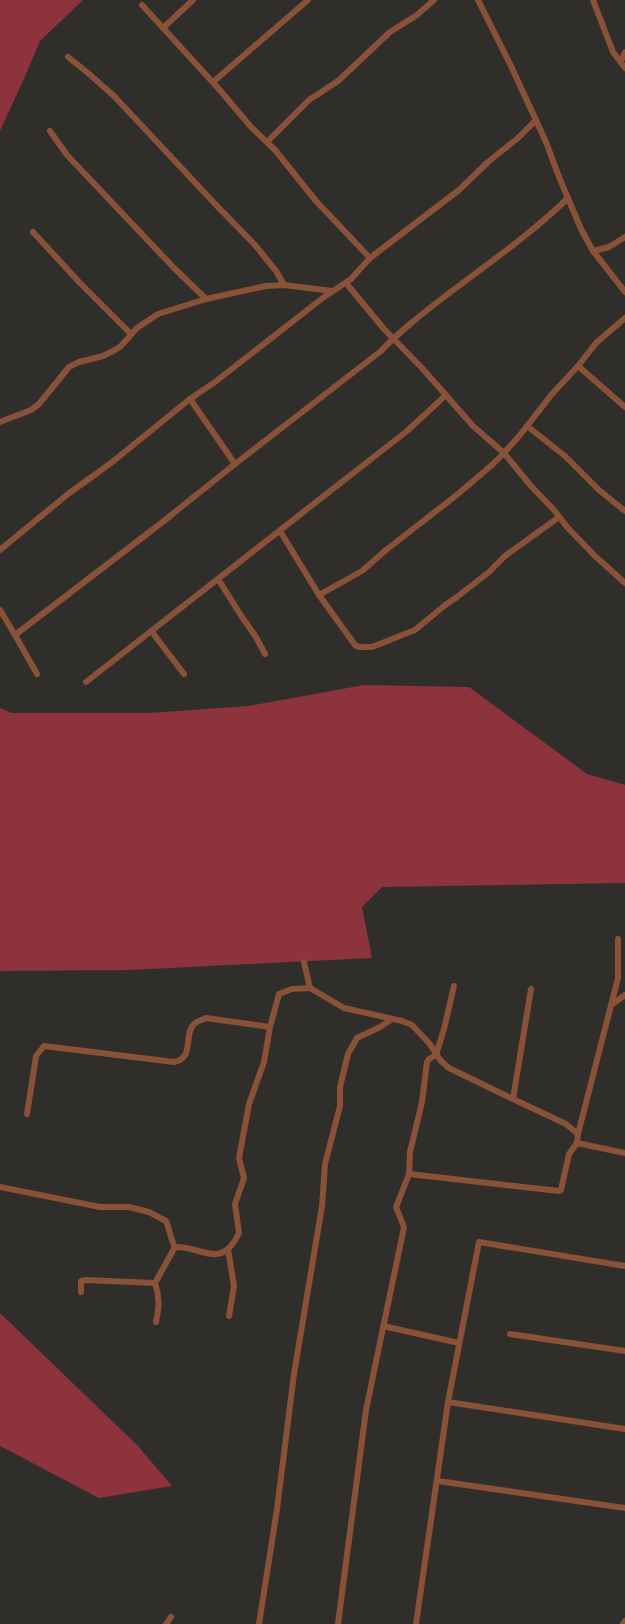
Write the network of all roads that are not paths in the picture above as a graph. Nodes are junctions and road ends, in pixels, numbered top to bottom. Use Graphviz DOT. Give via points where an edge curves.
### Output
graph roads {
  1 [pos="193,0"];
  2 [pos="308,0"];
  3 [pos="434,0"];
  4 [pos="478,0"];
  5 [pos="593,0"];
  6 [pos="142,5"];
  7 [pos="163,28"];
  8 [pos="625,52"];
  9 [pos="68,57"];
  10 [pos="621,61"];
  11 [pos="625,68"];
  12 [pos="213,82"];
  13 [pos="536,120"];
  14 [pos="50,131"];
  15 [pos="267,142"];
  16 [pos="568,198"];
  17 [pos="34,232"];
  18 [pos="625,237"];
  19 [pos="593,251"];
  20 [pos="370,258"];
  21 [pos="346,283"];
  22 [pos="284,285"];
  23 [pos="332,292"];
  24 [pos="625,292"];
  25 [pos="206,299"];
  26 [pos="625,318"];
  27 [pos="131,334"];
  28 [pos="392,339"];
  29 [pos="578,366"];
  30 [pos="446,395"];
  31 [pos="190,399"];
  32 [pos="625,407"];
  33 [pos="0,422"];
  34 [pos="527,426"];
  35 [pos="504,453"];
  36 [pos="235,464"];
  37 [pos="625,511"];
  38 [pos="559,517"];
  39 [pos="280,531"];
  40 [pos="0,550"];
  41 [pos="218,578"];
  42 [pos="625,583"];
  43 [pos="319,595"];
  44 [pos="0,610"];
  45 [pos="152,632"];
  46 [pos="15,635"];
  47 [pos="265,654"];
  48 [pos="38,674"];
  49 [pos="184,674"];
  50 [pos="86,682"];
  51 [pos="618,940"];
  52 [pos="304,962"];
  53 [pos="454,986"];
  54 [pos="310,988"];
  55 [pos="531,990"];
  56 [pos="625,995"];
  57 [pos="611,1005"];
  58 [pos="392,1019"];
  59 [pos="270,1027"];
  60 [pos="436,1055"];
  61 [pos="513,1100"];
  62 [pos="27,1114"];
  63 [pos="578,1134"];
  64 [pos="577,1143"];
  65 [pos="625,1153"];
  66 [pos="408,1174"];
  67 [pos="0,1187"];
  68 [pos="175,1247"];
  69 [pos="228,1249"];
  70 [pos="625,1266"];
  71 [pos="155,1284"];
  72 [pos="81,1292"];
  73 [pos="229,1316"];
  74 [pos="156,1322"];
  75 [pos="383,1326"];
  76 [pos="510,1334"];
  77 [pos="459,1343"];
  78 [pos="625,1351"];
  79 [pos="448,1402"];
  80 [pos="625,1429"];
  81 [pos="438,1481"];
  82 [pos="625,1508"];
  83 [pos="171,1617"];
  84 [pos="625,1621"];
  85 [pos="166,1624"];
  86 [pos="259,1624"];
  87 [pos="338,1624"];
  88 [pos="416,1624"];
  89 [pos="623,1624"];
  1 -- 7 [label="street"];
  2 -- 12 [label="street"];
  3 -- 15 [label="street" via="417,15 390,32 338,82 309,100"];
  4 -- 13 [label="street"];
  5 -- 10 [label="street" via="613,52"];
  6 -- 7 [label="street"];
  7 -- 12 [label="street"];
  8 -- 10 [label="street"];
  9 -- 22 [label="street" via="114,96 255,245"];
  10 -- 11 [label="street"];
  12 -- 15 [label="street"];
  13 -- 16 [label="street"];
  13 -- 20 [label="street" via="459,190"];
  14 -- 25 [label="street" via="68,155"];
  15 -- 20 [label="street" via="316,201"];
  16 -- 19 [label="street"];
  16 -- 28 [label="street" via="521,239"];
  17 -- 27 [label="street"];
  18 -- 19 [label="street" via="609,247"];
  19 -- 24 [label="street"];
  20 -- 21 [label="street"];
  21 -- 23 [label="street"];
  21 -- 28 [label="street"];
  22 -- 23 [label="street"];
  22 -- 25 [label="street" via="266,286"];
  23 -- 31 [label="street"];
  25 -- 27 [label="street" via="158,314"];
  26 -- 29 [label="street" via="596,343"];
  27 -- 33 [label="street" via="121,346 104,356 69,367 39,404 31,410"];
  28 -- 30 [label="street"];
  28 -- 36 [label="street" via="381,351"];
  29 -- 32 [label="street"];
  29 -- 34 [label="street"];
  30 -- 35 [label="street" via="473,426"];
  30 -- 39 [label="street" via="407,431"];
  31 -- 36 [label="street"];
  31 -- 40 [label="street"];
  34 -- 35 [label="street"];
  34 -- 37 [label="street" via="565,456 599,490"];
  35 -- 38 [label="street"];
  35 -- 43 [label="street" via="458,494 362,571"];
  36 -- 46 [label="street"];
  38 -- 42 [label="street" via="595,556"];
  38 -- 43 [label="street" via="505,556 489,572 415,630 372,647 355,645"];
  39 -- 41 [label="street"];
  39 -- 43 [label="street"];
  41 -- 45 [label="street"];
  41 -- 47 [label="street"];
  44 -- 46 [label="street"];
  45 -- 49 [label="street"];
  45 -- 50 [label="street"];
  46 -- 48 [label="street"];
  51 -- 57 [label="street" via="618,978"];
  52 -- 54 [label="street"];
  53 -- 60 [label="street"];
  54 -- 58 [label="street" via="344,1008"];
  54 -- 59 [label="street" via="292,989 279,994"];
  55 -- 61 [label="street"];
  56 -- 57 [label="street"];
  57 -- 63 [label="street"];
  58 -- 60 [label="street" via="412,1025 430,1043"];
  58 -- 86 [label="street" via="357,1038 348,1054 340,1087 340,1106 325,1164 322,1206 294,1374"];
  59 -- 62 [label="street" via="206,1018 191,1028 186,1054 174,1062 44,1046 36,1056"];
  59 -- 69 [label="street" via="264,1062 249,1104 239,1158 244,1172 235,1204 239,1233"];
  60 -- 61 [label="street" via="449,1068"];
  60 -- 66 [label="street" via="427,1062"];
  61 -- 63 [label="street" via="566,1124"];
  63 -- 64 [label="street"];
  64 -- 65 [label="street"];
  64 -- 66 [label="street" via="568,1154 562,1188 558,1192"];
  66 -- 75 [label="street" via="396,1207 404,1227"];
  67 -- 68 [label="street" via="100,1207 129,1207 149,1212 166,1221 169,1236"];
  68 -- 69 [label="street" via="186,1247 214,1255"];
  68 -- 71 [label="street"];
  69 -- 73 [label="street" via="234,1286"];
  70 -- 77 [label="street" via="479,1242"];
  71 -- 72 [label="street" via="86,1280 81,1281"];
  71 -- 74 [label="street" via="159,1293"];
  75 -- 77 [label="street"];
  75 -- 87 [label="street" via="366,1410"];
  76 -- 78 [label="street"];
  77 -- 79 [label="street"];
  79 -- 80 [label="street"];
  79 -- 81 [label="street"];
  81 -- 82 [label="street"];
  81 -- 88 [label="street"];
  83 -- 85 [label="street"];
  84 -- 89 [label="street"];
}
